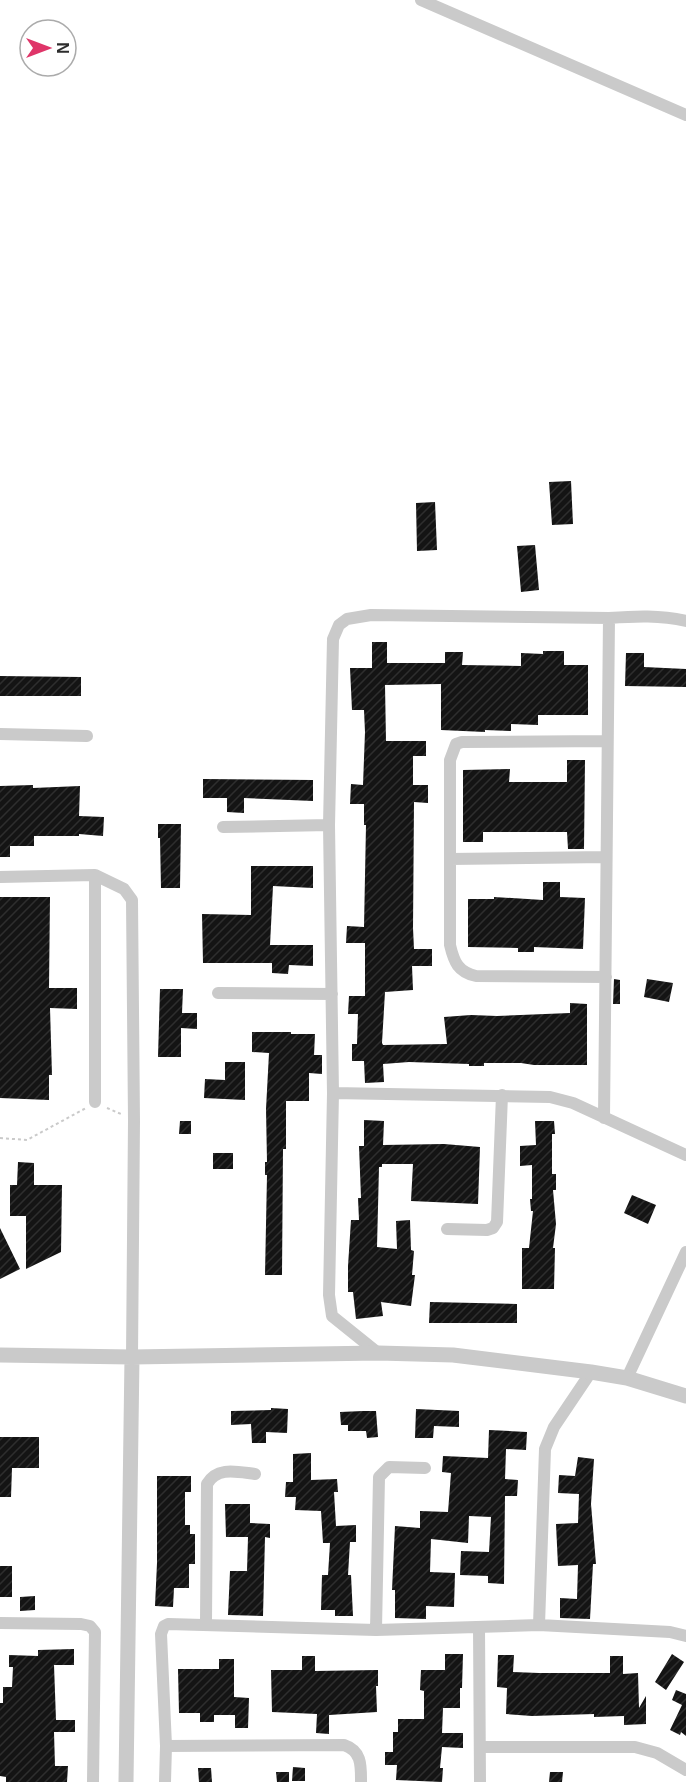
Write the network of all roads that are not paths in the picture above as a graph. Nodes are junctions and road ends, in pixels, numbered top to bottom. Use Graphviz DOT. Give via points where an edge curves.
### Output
graph roads {
  1 [pos="421,0"];
  2 [pos="686,116"];
  3 [pos="609,618"];
  4 [pos="686,621"];
  5 [pos="0,734"];
  6 [pos="87,736"];
  7 [pos="607,741"];
  8 [pos="329,825"];
  9 [pos="223,827"];
  10 [pos="606,857"];
  11 [pos="450,859"];
  12 [pos="95,875"];
  13 [pos="0,877"];
  14 [pos="606,977"];
  15 [pos="218,993"];
  16 [pos="332,994"];
  17 [pos="333,1093"];
  18 [pos="502,1095"];
  19 [pos="95,1102"];
  20 [pos="604,1118"];
  21 [pos="686,1155"];
  22 [pos="447,1229"];
  23 [pos="686,1252"];
  24 [pos="378,1353"];
  25 [pos="0,1355"];
  26 [pos="132,1357"];
  27 [pos="591,1372"];
  28 [pos="627,1378"];
  29 [pos="686,1396"];
  30 [pos="425,1468"];
  31 [pos="255,1474"];
  32 [pos="0,1623"];
  33 [pos="206,1623"];
  34 [pos="539,1625"];
  35 [pos="479,1627"];
  36 [pos="376,1630"];
  37 [pos="686,1636"];
  38 [pos="166,1746"];
  39 [pos="480,1747"];
  40 [pos="686,1770"];
  41 [pos="93,1782"];
  42 [pos="126,1782"];
  43 [pos="165,1782"];
  44 [pos="361,1782"];
  45 [pos="480,1782"];
  1 -- 2 [label="street"];
  3 -- 4 [label="street" via="645,616"];
  3 -- 7 [label="street"];
  3 -- 8 [label="street" via="371,615 347,619 339,625 333,639"];
  5 -- 6 [label="street"];
  7 -- 10 [label="street"];
  7 -- 11 [label="street" via="456,744 450,760"];
  8 -- 9 [label="street"];
  8 -- 16 [label="street"];
  10 -- 11 [label="street"];
  10 -- 14 [label="street"];
  11 -- 14 [label="street" via="450,945 458,969 476,976"];
  12 -- 13 [label="street"];
  12 -- 19 [label="street"];
  12 -- 26 [label="street" via="124,889 132,900"];
  14 -- 20 [label="street"];
  15 -- 16 [label="street"];
  16 -- 17 [label="street"];
  17 -- 18 [label="street"];
  17 -- 24 [label="street" via="330,1308 339,1324"];
  18 -- 20 [label="street" via="550,1097"];
  18 -- 22 [label="street" via="497,1222 487,1230"];
  20 -- 21 [label="street"];
  23 -- 28 [label="street"];
  24 -- 26 [label="street"];
  24 -- 27 [label="street" via="480,1357"];
  25 -- 26 [label="street"];
  26 -- 42 [label="street"];
  27 -- 28 [label="street"];
  27 -- 34 [label="street" via="554,1427 545,1449"];
  28 -- 29 [label="street"];
  30 -- 36 [label="street" via="389,1467 379,1477"];
  31 -- 33 [label="street" via="220,1472 207,1484"];
  32 -- 41 [label="street" via="81,1624 95,1632"];
  33 -- 36 [label="street"];
  33 -- 38 [label="street" via="168,1624 162,1629"];
  34 -- 35 [label="street"];
  34 -- 37 [label="street"];
  35 -- 36 [label="street"];
  35 -- 39 [label="street"];
  38 -- 43 [label="street"];
  38 -- 44 [label="street" via="344,1745 357,1753"];
  39 -- 40 [label="street" via="635,1747 657,1753"];
  39 -- 45 [label="street"];
}
